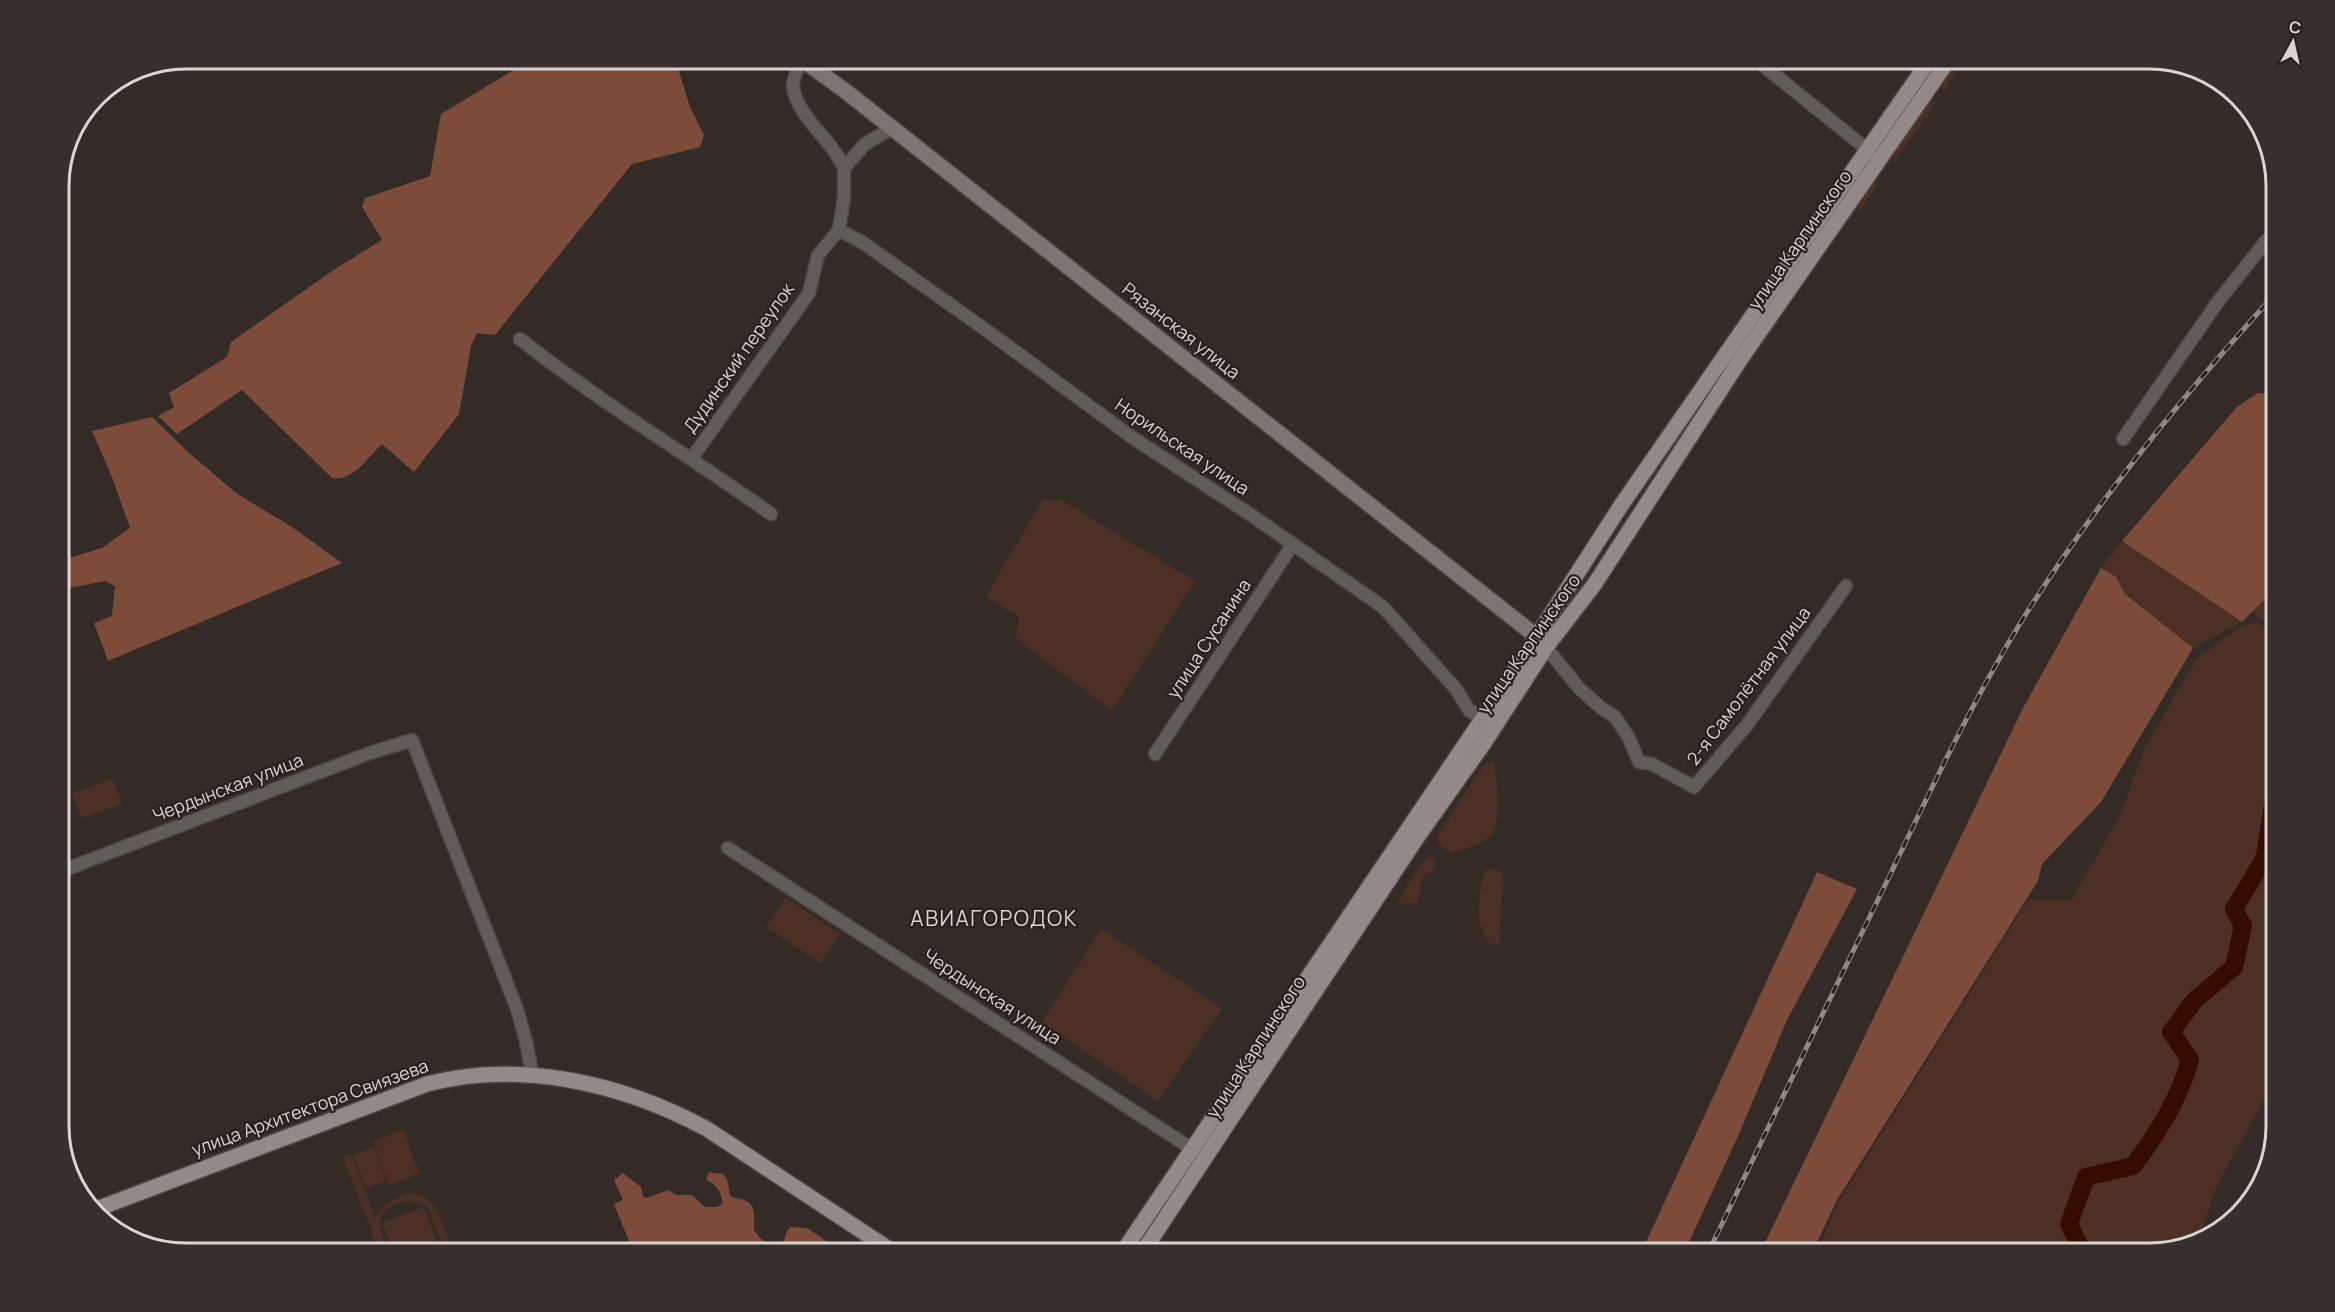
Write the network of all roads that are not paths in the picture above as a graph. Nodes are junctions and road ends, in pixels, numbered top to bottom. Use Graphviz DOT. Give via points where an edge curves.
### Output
graph roads {
  1 [pos="798,69"];
  2 [pos="814,69"];
  3 [pos="1768,69"];
  4 [pos="1922,69"];
  5 [pos="1942,69"];
  6 [pos="892,128"];
  7 [pos="1867,150"];
  8 [pos="1880,160"];
  9 [pos="844,168"];
  10 [pos="839,230"];
  11 [pos="2266,241"];
  12 [pos="520,339"];
  13 [pos="2123,439"];
  14 [pos="692,458"];
  15 [pos="1629,495"];
  16 [pos="1646,504"];
  17 [pos="771,514"];
  18 [pos="1293,544"];
  19 [pos="1846,586"];
  20 [pos="1541,641"];
  21 [pos="1482,719"];
  22 [pos="1155,754"];
  23 [pos="728,848"];
  24 [pos="69,868"];
  25 [pos="1363,909"];
  26 [pos="532,1074"];
  27 [pos="1199,1154"];
  28 [pos="101,1207"];
  29 [pos="878,1243"];
  30 [pos="1130,1243"];
  31 [pos="1148,1243"];
  1 -- 9 [label="street" via="793,86 801,106"];
  2 -- 6 [label="street, Рязанская улица"];
  3 -- 7 [label="street"];
  4 -- 7 [label="main road, улица Карпинского"];
  5 -- 8 [label="main road, улица Карпинского"];
  6 -- 9 [label="street" via="865,144"];
  6 -- 20 [label="street, Рязанская улица"];
  7 -- 8 [label="street"];
  7 -- 15 [label="main road, улица Карпинского"];
  8 -- 16 [label="main road, улица Карпинского" via="1740,360"];
  9 -- 10 [label="street"];
  10 -- 14 [label="street, Дудинский переулок" via="818,255 808,294"];
  10 -- 18 [label="street, Норильская улица" via="862,242 1133,438"];
  11 -- 13 [label="street" via="2217,303"];
  12 -- 14 [label="street" via="556,368"];
  14 -- 17 [label="street"];
  15 -- 16 [label="main road" via="1631,508 1637,510"];
  15 -- 20 [label="main road, улица Карпинского"];
  16 -- 20 [label="main road, улица Карпинского" via="1594,585"];
  18 -- 21 [label="street, Норильская улица" via="1383,607 1456,689 1469,710"];
  18 -- 22 [label="street, улица Сусанина"];
  19 -- 20 [label="street, 2-я Самолётная улица" via="1747,725 1694,787 1652,764 1639,762 1615,717 1580,688"];
  20 -- 21 [label="main road, улица Карпинского"];
  20 -- 25 [label="main road, улица Карпинского" via="1484,743"];
  21 -- 25 [label="main road, улица Карпинского"];
  23 -- 27 [label="street, Чердынская улица"];
  24 -- 26 [label="street, Чердынская улица" via="412,740 517,1009"];
  25 -- 27 [label="main road, улица Карпинского"];
  26 -- 28 [label="main road, улица Архитектора Свиязева" via="456,1076 427,1084"];
  26 -- 29 [label="main road, улица Архитектора Свиязева" via="621,1092 680,1114"];
  27 -- 30 [label="main road, улица Карпинского"];
  27 -- 31 [label="main road, улица Карпинского"];
}
